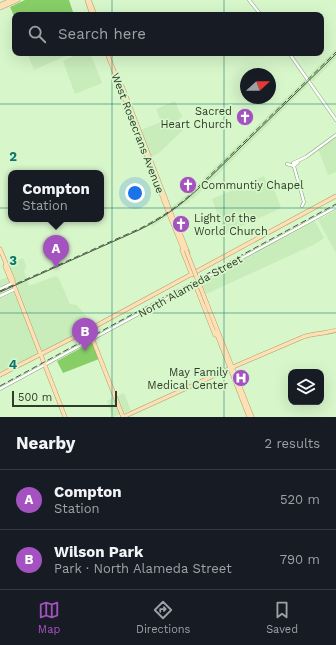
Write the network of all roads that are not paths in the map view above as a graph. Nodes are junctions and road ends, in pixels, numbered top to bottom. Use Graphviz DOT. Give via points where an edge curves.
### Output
graph roads {
  1 [pos="11,0"];
  2 [pos="18,0"];
  3 [pos="88,0"];
  4 [pos="250,0"];
  5 [pos="0,5"];
  6 [pos="0,8"];
  7 [pos="93,12"];
  8 [pos="259,12"];
  9 [pos="109,56"];
  10 [pos="291,56"];
  11 [pos="336,120"];
  12 [pos="336,136"];
  13 [pos="287,164"];
  14 [pos="293,164"];
  15 [pos="336,196"];
  16 [pos="302,206"];
  17 [pos="336,207"];
  18 [pos="172,218"];
  19 [pos="0,249"];
  20 [pos="196,272"];
  21 [pos="192,275"];
  22 [pos="200,281"];
  23 [pos="13,283"];
  24 [pos="195,284"];
  25 [pos="0,289"];
  26 [pos="15,289"];
  27 [pos="0,296"];
  28 [pos="206,304"];
  29 [pos="89,330"];
  30 [pos="336,330"];
  31 [pos="220,336"];
  32 [pos="93,339"];
  33 [pos="220,343"];
  34 [pos="40,356"];
  35 [pos="44,365"];
  36 [pos="231,368"];
  37 [pos="0,375"];
  38 [pos="0,389"];
  39 [pos="65,417"];
  40 [pos="123,417"];
  41 [pos="249,417"];
  42 [pos="252,417"];
  1 -- 5 [label="main road"];
  2 -- 6 [label="main road"];
  3 -- 7 [label="main road"];
  4 -- 8 [label="street"];
  9 -- 18 [label="main road, West Rosecrans Avenue"];
  10 -- 11 [label="street"];
  12 -- 14 [label="street"];
  13 -- 14 [label="street"];
  14 -- 16 [label="street" via="304,202"];
  15 -- 20 [label="main road, North Alameda Street"];
  17 -- 22 [label="street, North Alameda Street"];
  18 -- 20 [label="main road" via="177,224"];
  18 -- 21 [label="main road"];
  18 -- 28 [label="main road, bridge"];
  19 -- 23 [label="main road"];
  20 -- 21 [label="main road, North Alameda Street"];
  21 -- 29 [label="main road, North Alameda Street"];
  22 -- 24 [label="street, North Alameda Street"];
  22 -- 31 [label="main road"];
  23 -- 25 [label="street"];
  23 -- 26 [label="main road"];
  24 -- 32 [label="street, North Alameda Street"];
  24 -- 33 [label="main road"];
  26 -- 27 [label="street"];
  26 -- 34 [label="main road"];
  28 -- 31 [label="main road"];
  28 -- 33 [label="main road"];
  29 -- 32 [label="main road"];
  29 -- 34 [label="main road, North Alameda Street"];
  30 -- 36 [label="main road" via="309,335"];
  31 -- 36 [label="main road"];
  32 -- 35 [label="street, North Alameda Street"];
  32 -- 40 [label="main road"];
  33 -- 36 [label="main road"];
  34 -- 35 [label="main road"];
  34 -- 37 [label="main road, North Alameda Street"];
  35 -- 38 [label="street, North Alameda Street"];
  35 -- 39 [label="main road"];
  36 -- 40 [label="main road"];
  36 -- 41 [label="main road"];
  36 -- 42 [label="main road"];
}
